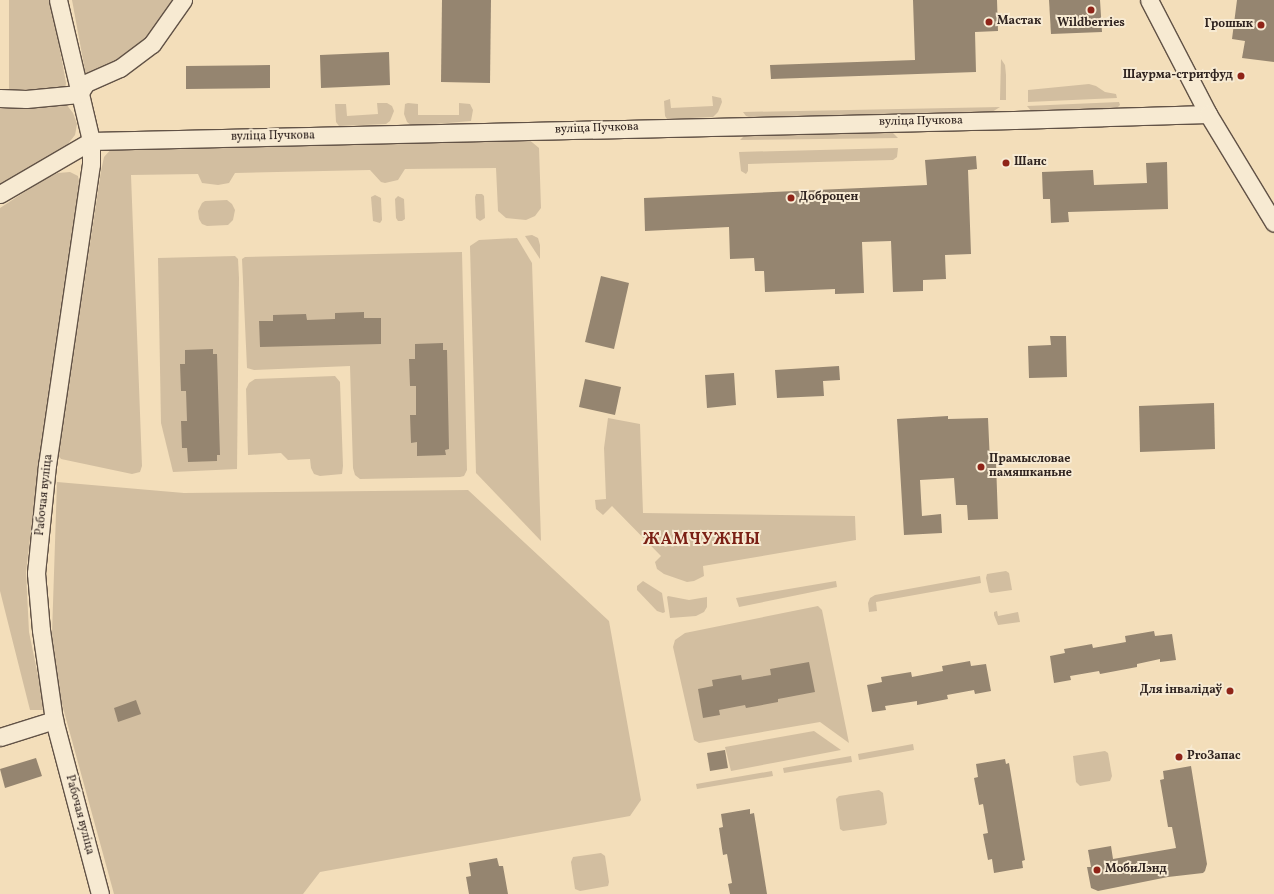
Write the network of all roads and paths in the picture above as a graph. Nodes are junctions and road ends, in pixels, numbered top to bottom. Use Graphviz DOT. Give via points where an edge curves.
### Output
graph roads {
  1 [pos="58,0"];
  2 [pos="183,0"];
  3 [pos="1149,0"];
  4 [pos="79,94"];
  5 [pos="0,98"];
  6 [pos="1208,114"];
  7 [pos="91,141"];
  8 [pos="0,194"];
  9 [pos="1274,223"];
  10 [pos="54,720"];
  11 [pos="0,738"];
  12 [pos="100,894"];
  1 -- 4 [label="street, Рабочая вуліца"];
  2 -- 4 [label="street" via="152,44 120,68 86,83"];
  3 -- 6 [label="street"];
  4 -- 5 [label="street" via="26,99"];
  4 -- 7 [label="street, Рабочая вуліца"];
  6 -- 7 [label="street, вуліца Пучкова"];
  6 -- 9 [label="street"];
  7 -- 8 [label="street, вуліца Пучкова"];
  7 -- 10 [label="street, Рабочая вуліца" via="89,185 47,465 36,573"];
  10 -- 11 [label="street"];
  10 -- 12 [label="street, Рабочая вуліца"];
}
